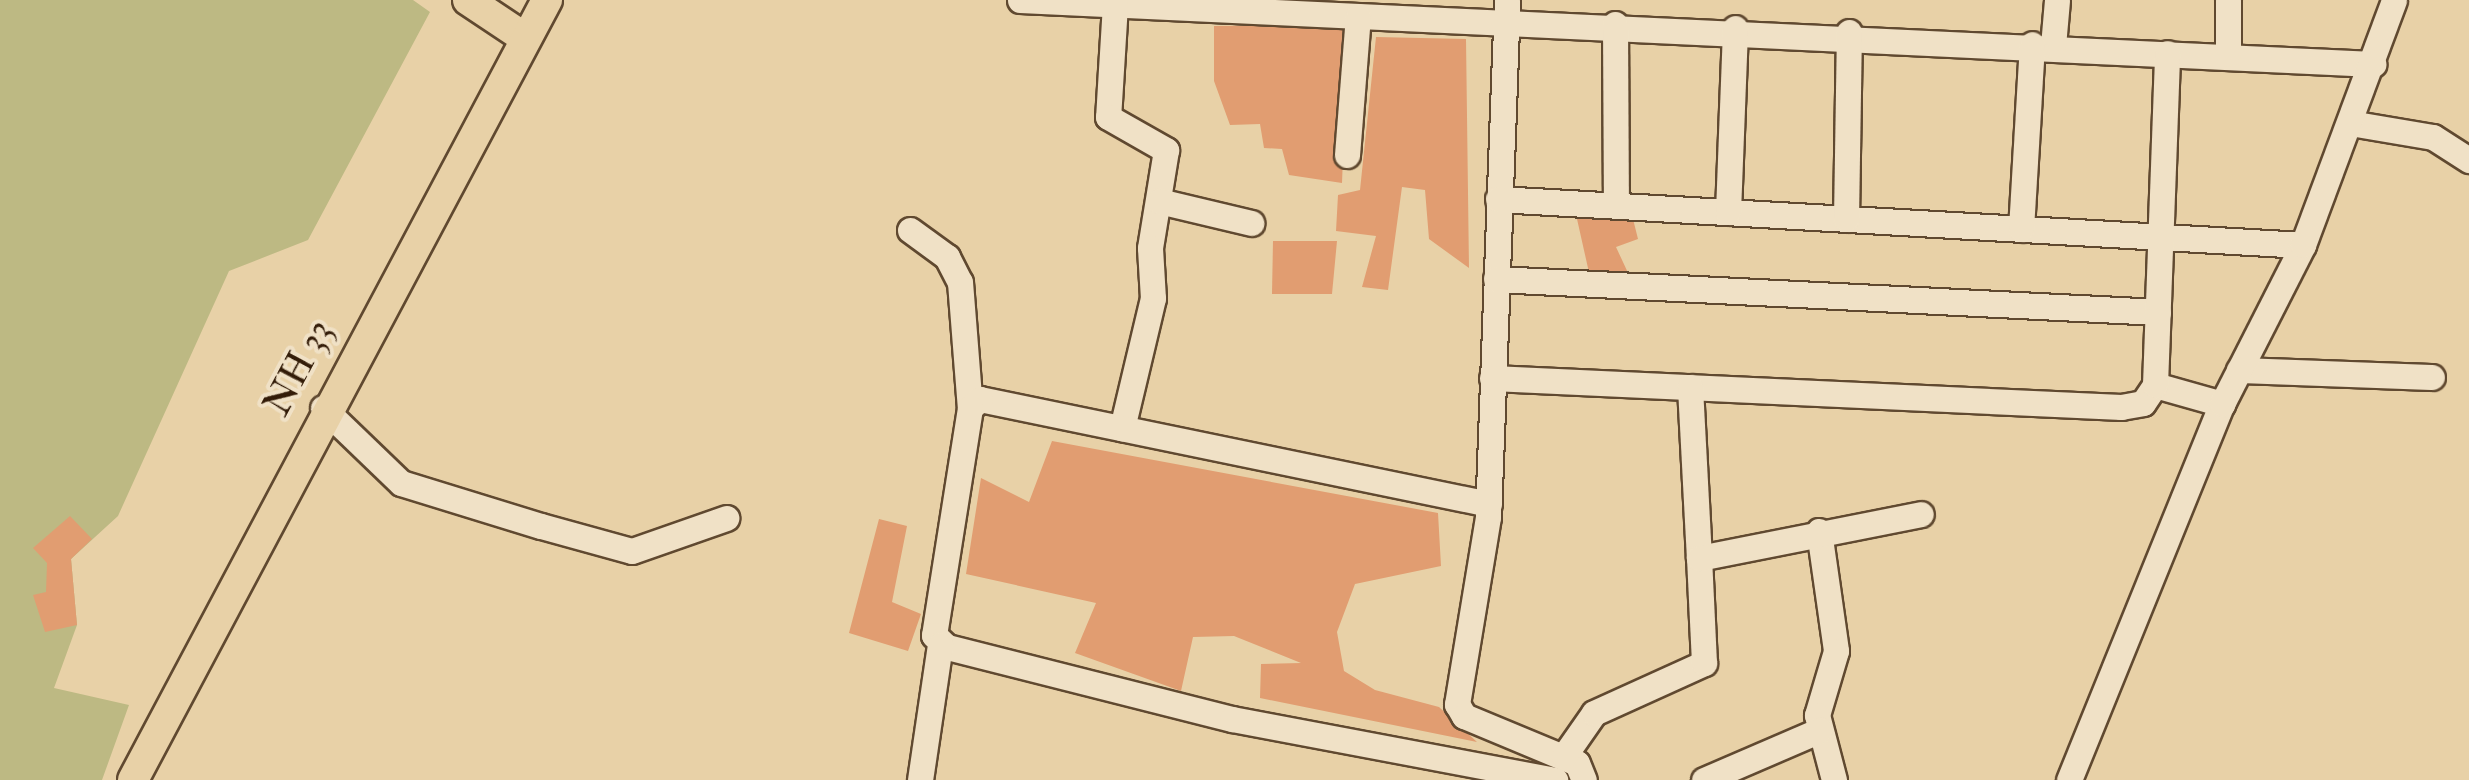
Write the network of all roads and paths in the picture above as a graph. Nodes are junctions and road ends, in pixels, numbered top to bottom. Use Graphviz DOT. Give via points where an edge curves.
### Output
graph roads {
  1 [pos="468,0"];
  2 [pos="547,0"];
  3 [pos="1020,0"];
  4 [pos="2057,0"];
  5 [pos="2228,0"];
  6 [pos="2394,0"];
  7 [pos="1115,4"];
  8 [pos="1507,11"];
  9 [pos="1657,12"];
  10 [pos="1358,16"];
  11 [pos="1615,24"];
  12 [pos="1735,28"];
  13 [pos="1849,32"];
  14 [pos="525,38"];
  15 [pos="2043,45"];
  16 [pos="2167,53"];
  17 [pos="2228,54"];
  18 [pos="2373,64"];
  19 [pos="2350,123"];
  20 [pos="1347,155"];
  21 [pos="2469,160"];
  22 [pos="1498,198"];
  23 [pos="1159,201"];
  24 [pos="1616,205"];
  25 [pos="1728,212"];
  26 [pos="1846,219"];
  27 [pos="1251,223"];
  28 [pos="2021,229"];
  29 [pos="910,230"];
  30 [pos="2160,237"];
  31 [pos="2303,245"];
  32 [pos="1496,279"];
  33 [pos="2158,312"];
  34 [pos="2240,370"];
  35 [pos="2432,376"];
  36 [pos="1492,378"];
  37 [pos="2155,385"];
  38 [pos="1690,387"];
  39 [pos="2222,404"];
  40 [pos="322,408"];
  41 [pos="970,408"];
  42 [pos="1122,428"];
  43 [pos="1488,504"];
  44 [pos="1922,514"];
  45 [pos="726,518"];
  46 [pos="1819,531"];
  47 [pos="1699,558"];
  48 [pos="940,644"];
  49 [pos="1820,730"];
  50 [pos="1559,768"];
  51 [pos="133,780"];
  52 [pos="920,780"];
  53 [pos="1584,780"];
  54 [pos="1704,780"];
  55 [pos="1834,780"];
  56 [pos="2069,780"];
  1 -- 14 [label="main road"];
  2 -- 14 [label="main road, NH 33"];
  3 -- 7 [label="street"];
  4 -- 15 [label="street"];
  5 -- 17 [label="street"];
  6 -- 18 [label="street"];
  7 -- 10 [label="street"];
  7 -- 23 [label="street" via="1108,117 1162,143"];
  8 -- 10 [label="street"];
  8 -- 11 [label="street"];
  8 -- 22 [label="street"];
  9 -- 11 [label="street"];
  9 -- 12 [label="street"];
  10 -- 20 [label="street"];
  11 -- 24 [label="street"];
  12 -- 13 [label="street"];
  12 -- 25 [label="street"];
  13 -- 15 [label="street"];
  13 -- 26 [label="street"];
  14 -- 40 [label="main road, NH 33"];
  15 -- 16 [label="street"];
  15 -- 28 [label="street"];
  16 -- 17 [label="street"];
  16 -- 30 [label="street"];
  17 -- 18 [label="street"];
  18 -- 19 [label="street"];
  19 -- 21 [label="street" via="2433,137"];
  19 -- 31 [label="street"];
  22 -- 24 [label="street"];
  22 -- 32 [label="street"];
  23 -- 27 [label="street"];
  23 -- 42 [label="street" via="1153,298"];
  24 -- 25 [label="street"];
  25 -- 26 [label="street"];
  26 -- 28 [label="street"];
  28 -- 30 [label="street"];
  29 -- 41 [label="street" via="947,258 960,282"];
  30 -- 31 [label="street"];
  30 -- 33 [label="street"];
  31 -- 34 [label="street"];
  32 -- 33 [label="street"];
  32 -- 36 [label="street"];
  33 -- 37 [label="street"];
  34 -- 35 [label="street"];
  34 -- 39 [label="street"];
  36 -- 38 [label="street"];
  36 -- 43 [label="street"];
  37 -- 38 [label="street" via="2133,407"];
  37 -- 39 [label="street"];
  38 -- 47 [label="street"];
  39 -- 56 [label="street"];
  40 -- 45 [label="street" via="400,482 632,551"];
  40 -- 51 [label="main road, NH 33"];
  41 -- 42 [label="street" via="984,399"];
  41 -- 48 [label="street" via="933,625"];
  42 -- 43 [label="street"];
  43 -- 50 [label="street" via="1458,710"];
  44 -- 46 [label="street"];
  46 -- 47 [label="street"];
  46 -- 49 [label="street" via="1836,628"];
  47 -- 50 [label="street" via="1704,663 1594,713"];
  48 -- 50 [label="street" via="1232,720"];
  48 -- 52 [label="street"];
  49 -- 54 [label="street"];
  49 -- 55 [label="street"];
  50 -- 53 [label="street"];
}
